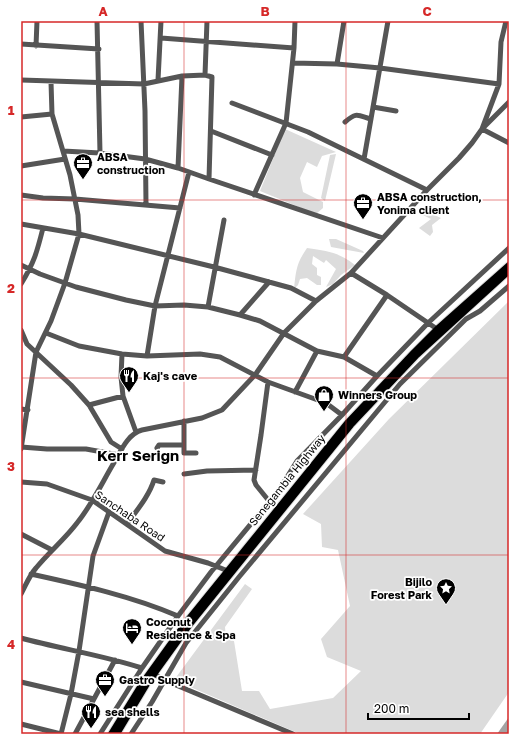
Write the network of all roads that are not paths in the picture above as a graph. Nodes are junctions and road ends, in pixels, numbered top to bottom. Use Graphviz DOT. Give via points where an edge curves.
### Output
graph roads {
  1 [pos="37,21"];
  2 [pos="98,21"];
  3 [pos="140,21"];
  4 [pos="161,21"];
  5 [pos="206,21"];
  6 [pos="295,21"];
  7 [pos="344,21"];
  8 [pos="388,21"];
  9 [pos="506,21"];
  10 [pos="161,38"];
  11 [pos="206,41"];
  12 [pos="21,44"];
  13 [pos="36,46"];
  14 [pos="294,48"];
  15 [pos="99,49"];
  16 [pos="293,63"];
  17 [pos="337,64"];
  18 [pos="380,68"];
  19 [pos="205,75"];
  20 [pos="182,76"];
  21 [pos="21,80"];
  22 [pos="158,80"];
  23 [pos="51,82"];
  24 [pos="99,82"];
  25 [pos="144,84"];
  26 [pos="499,84"];
  27 [pos="509,102"];
  28 [pos="232,103"];
  29 [pos="373,107"];
  30 [pos="490,109"];
  31 [pos="396,111"];
  32 [pos="497,113"];
  33 [pos="52,114"];
  34 [pos="21,117"];
  35 [pos="371,119"];
  36 [pos="345,122"];
  37 [pos="286,123"];
  38 [pos="482,129"];
  39 [pos="211,131"];
  40 [pos="509,143"];
  41 [pos="63,151"];
  42 [pos="100,154"];
  43 [pos="272,155"];
  44 [pos="145,159"];
  45 [pos="364,159"];
  46 [pos="65,160"];
  47 [pos="21,166"];
  48 [pos="178,168"];
  49 [pos="189,172"];
  50 [pos="209,179"];
  51 [pos="427,190"];
  52 [pos="254,194"];
  53 [pos="21,195"];
  54 [pos="75,199"];
  55 [pos="146,205"];
  56 [pos="180,208"];
  57 [pos="224,220"];
  58 [pos="21,224"];
  59 [pos="42,228"];
  60 [pos="79,234"];
  61 [pos="383,238"];
  62 [pos="509,248"];
  63 [pos="168,256"];
  64 [pos="21,265"];
  65 [pos="509,265"];
  66 [pos="214,267"];
  67 [pos="30,270"];
  68 [pos="509,272"];
  69 [pos="351,274"];
  70 [pos="269,282"];
  71 [pos="65,283"];
  72 [pos="21,284"];
  73 [pos="509,286"];
  74 [pos="387,295"];
  75 [pos="316,301"];
  76 [pos="155,306"];
  77 [pos="208,307"];
  78 [pos="240,315"];
  79 [pos="428,323"];
  80 [pos="437,329"];
  81 [pos="21,330"];
  82 [pos="46,333"];
  83 [pos="284,333"];
  84 [pos="317,351"];
  85 [pos="36,352"];
  86 [pos="122,354"];
  87 [pos="147,356"];
  88 [pos="344,357"];
  89 [pos="255,375"];
  90 [pos="377,376"];
  91 [pos="268,382"];
  92 [pos="295,392"];
  93 [pos="123,396"];
  94 [pos="88,405"];
  95 [pos="21,409"];
  96 [pos="28,410"];
  97 [pos="342,415"];
  98 [pos="184,421"];
  99 [pos="136,432"];
  100 [pos="184,445"];
  101 [pos="21,448"];
  102 [pos="157,448"];
  103 [pos="122,449"];
  104 [pos="196,453"];
  105 [pos="118,455"];
  106 [pos="256,470"];
  107 [pos="184,474"];
  108 [pos="21,482"];
  109 [pos="163,482"];
  110 [pos="92,500"];
  111 [pos="269,501"];
  112 [pos="109,512"];
  113 [pos="127,524"];
  114 [pos="21,534"];
  115 [pos="52,550"];
  116 [pos="216,566"];
  117 [pos="228,571"];
  118 [pos="31,574"];
  119 [pos="88,587"];
  120 [pos="21,594"];
  121 [pos="178,616"];
  122 [pos="21,638"];
  123 [pos="79,651"];
  124 [pos="115,660"];
  125 [pos="142,668"];
  126 [pos="154,674"];
  127 [pos="164,680"];
  128 [pos="21,682"];
  129 [pos="71,694"];
  130 [pos="94,700"];
  131 [pos="21,724"];
  132 [pos="75,734"];
  133 [pos="100,734"];
  134 [pos="111,734"];
  135 [pos="117,734"];
  136 [pos="131,734"];
  137 [pos="293,734"];
  1 -- 13 [label="street"];
  2 -- 15 [label="street"];
  3 -- 25 [label="street"];
  4 -- 10 [label="street"];
  5 -- 11 [label="street"];
  6 -- 14 [label="street"];
  7 -- 17 [label="street"];
  8 -- 18 [label="street"];
  9 -- 26 [label="street"];
  10 -- 11 [label="street"];
  10 -- 22 [label="street"];
  11 -- 14 [label="street"];
  11 -- 19 [label="street"];
  12 -- 13 [label="street"];
  13 -- 15 [label="street"];
  14 -- 16 [label="street"];
  15 -- 24 [label="street"];
  16 -- 17 [label="street"];
  16 -- 37 [label="street"];
  17 -- 18 [label="street"];
  18 -- 26 [label="street"];
  18 -- 29 [label="street"];
  19 -- 20 [label="street"];
  19 -- 39 [label="street" via="212,77 213,80"];
  20 -- 22 [label="street"];
  20 -- 48 [label="street"];
  21 -- 23 [label="street"];
  22 -- 25 [label="street"];
  23 -- 24 [label="street"];
  23 -- 33 [label="street"];
  24 -- 25 [label="street"];
  24 -- 42 [label="street"];
  25 -- 44 [label="street"];
  26 -- 30 [label="street"];
  27 -- 32 [label="street"];
  28 -- 37 [label="street"];
  29 -- 31 [label="street"];
  29 -- 35 [label="street"];
  30 -- 32 [label="street"];
  30 -- 38 [label="street"];
  32 -- 38 [label="street"];
  33 -- 34 [label="street"];
  33 -- 41 [label="street"];
  35 -- 36 [label="street" via="356,114"];
  35 -- 45 [label="street"];
  37 -- 43 [label="street"];
  37 -- 45 [label="street"];
  38 -- 40 [label="street"];
  38 -- 51 [label="street"];
  39 -- 43 [label="street"];
  39 -- 50 [label="street"];
  41 -- 42 [label="street"];
  41 -- 46 [label="street"];
  42 -- 44 [label="street"];
  43 -- 52 [label="street"];
  44 -- 48 [label="street"];
  44 -- 55 [label="street"];
  45 -- 51 [label="street"];
  46 -- 47 [label="street"];
  46 -- 54 [label="street"];
  48 -- 49 [label="street"];
  49 -- 50 [label="street"];
  49 -- 56 [label="street"];
  50 -- 52 [label="street"];
  51 -- 61 [label="street"];
  52 -- 61 [label="street"];
  53 -- 54 [label="street"];
  54 -- 55 [label="street"];
  54 -- 60 [label="street"];
  55 -- 56 [label="street"];
  56 -- 63 [label="street"];
  57 -- 66 [label="street"];
  58 -- 59 [label="street"];
  59 -- 60 [label="street"];
  59 -- 67 [label="street"];
  60 -- 63 [label="street"];
  60 -- 71 [label="street"];
  61 -- 69 [label="street"];
  62 -- 79 [label="street"];
  63 -- 66 [label="street"];
  63 -- 76 [label="street"];
  64 -- 67 [label="street"];
  65 -- 80 [label="main road, Senegambia Highway"];
  66 -- 70 [label="street"];
  66 -- 77 [label="street"];
  67 -- 71 [label="street"];
  67 -- 72 [label="street"];
  68 -- 126 [label="main road, Senegambia Highway" via="417,355 351,425 191,623"];
  69 -- 74 [label="street"];
  69 -- 75 [label="street"];
  70 -- 75 [label="street" via="292,288"];
  70 -- 78 [label="street"];
  71 -- 76 [label="street"];
  71 -- 82 [label="street"];
  73 -- 127 [label="street" via="480,311 466,319 400,384 186,643"];
  74 -- 79 [label="street"];
  74 -- 88 [label="street"];
  75 -- 83 [label="street"];
  76 -- 77 [label="street"];
  76 -- 87 [label="street"];
  77 -- 78 [label="street"];
  78 -- 83 [label="street" via="260,321"];
  79 -- 80 [label="street"];
  79 -- 90 [label="street"];
  80 -- 117 [label="main road, Senegambia Highway" via="348,422"];
  81 -- 85 [label="street" via="27,344"];
  82 -- 85 [label="street"];
  82 -- 86 [label="street" via="79,346"];
  83 -- 84 [label="street"];
  83 -- 89 [label="street"];
  84 -- 88 [label="street"];
  84 -- 92 [label="street"];
  85 -- 94 [label="street"];
  85 -- 96 [label="street"];
  86 -- 87 [label="street"];
  86 -- 93 [label="street"];
  87 -- 89 [label="street" via="200,354 220,357"];
  88 -- 90 [label="street"];
  89 -- 91 [label="street"];
  89 -- 98 [label="street" via="222,410 202,418"];
  90 -- 97 [label="street"];
  91 -- 92 [label="street"];
  91 -- 106 [label="street"];
  92 -- 97 [label="street" via="326,403"];
  93 -- 94 [label="street"];
  93 -- 99 [label="street"];
  94 -- 103 [label="street" via="111,442"];
  95 -- 96 [label="street"];
  96 -- 101 [label="street"];
  97 -- 111 [label="street" via="297,461"];
  98 -- 99 [label="street"];
  98 -- 100 [label="street"];
  99 -- 103 [label="street"];
  100 -- 102 [label="street"];
  100 -- 104 [label="street" via="184,453"];
  101 -- 105 [label="street" via="86,449"];
  103 -- 105 [label="street"];
  105 -- 110 [label="street"];
  106 -- 107 [label="street"];
  106 -- 111 [label="street" via="256,485"];
  108 -- 110 [label="street, Sanchaba Road" via="47,484"];
  109 -- 113 [label="street" via="154,480 146,498"];
  110 -- 112 [label="street, Sanchaba Road"];
  110 -- 115 [label="street" via="79,522"];
  111 -- 116 [label="street"];
  112 -- 113 [label="street, Sanchaba Road"];
  112 -- 119 [label="street" via="93,556"];
  113 -- 116 [label="street, Sanchaba Road" via="166,552"];
  114 -- 115 [label="street"];
  115 -- 118 [label="street"];
  116 -- 117 [label="street, Sanchaba Road"];
  116 -- 121 [label="street"];
  117 -- 134 [label="main road, Senegambia Highway" via="187,620 150,671"];
  118 -- 119 [label="street"];
  118 -- 120 [label="street"];
  119 -- 121 [label="street"];
  119 -- 123 [label="street"];
  121 -- 125 [label="street"];
  122 -- 123 [label="street"];
  123 -- 124 [label="street"];
  123 -- 129 [label="street"];
  124 -- 125 [label="street"];
  124 -- 130 [label="street"];
  125 -- 133 [label="street"];
  126 -- 127 [label="street"];
  126 -- 135 [label="main road, Senegambia Highway"];
  127 -- 136 [label="street"];
  127 -- 137 [label="street"];
  128 -- 129 [label="street"];
  129 -- 130 [label="street"];
  129 -- 131 [label="street" via="61,734"];
  130 -- 132 [label="street"];
}
